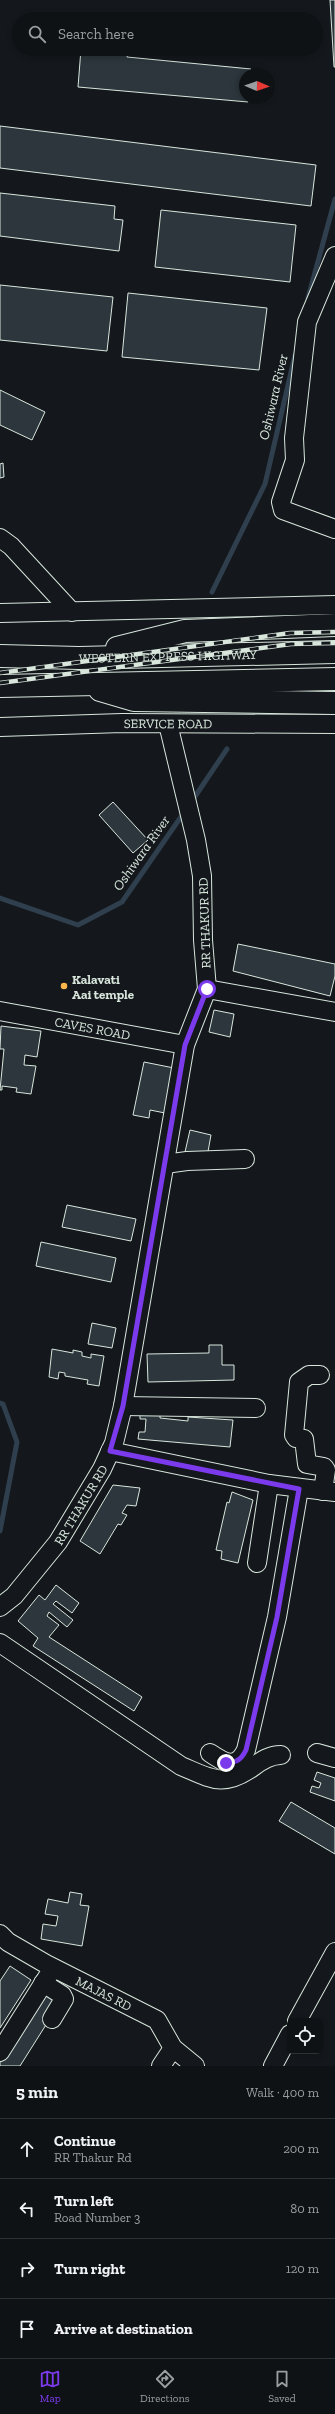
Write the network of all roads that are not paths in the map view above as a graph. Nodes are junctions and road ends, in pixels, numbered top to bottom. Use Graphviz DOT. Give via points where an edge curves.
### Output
graph roads {
  1 [pos="335,256"];
  2 [pos="335,529"];
  3 [pos="0,538"];
  4 [pos="335,605"];
  5 [pos="72,612"];
  6 [pos="0,613"];
  7 [pos="335,625"];
  8 [pos="335,652"];
  9 [pos="0,656"];
  10 [pos="79,658"];
  11 [pos="335,679"];
  12 [pos="79,684"];
  13 [pos="0,686"];
  14 [pos="335,703"];
  15 [pos="168,724"];
  16 [pos="335,724"];
  17 [pos="0,727"];
  18 [pos="207,989"];
  19 [pos="0,1011"];
  20 [pos="335,1012"];
  21 [pos="185,1045"];
  22 [pos="245,1159"];
  23 [pos="165,1164"];
  24 [pos="320,1375"];
  25 [pos="123,1406"];
  26 [pos="256,1408"];
  27 [pos="110,1451"];
  28 [pos="269,1484"];
  29 [pos="299,1489"];
  30 [pos="329,1492"];
  31 [pos="257,1563"];
  32 [pos="0,1607"];
  33 [pos="0,1643"];
  34 [pos="210,1753"];
  35 [pos="317,1753"];
  36 [pos="282,1755"];
  37 [pos="335,1758"];
  38 [pos="3,1943"];
  39 [pos="334,1956"];
  40 [pos="49,1966"];
  41 [pos="43,1983"];
  42 [pos="299,2018"];
  43 [pos="52,2019"];
  44 [pos="0,2038"];
  45 [pos="287,2040"];
  46 [pos="172,2048"];
  47 [pos="0,2052"];
  48 [pos="192,2065"];
  49 [pos="161,2066"];
  50 [pos="273,2066"];
  1 -- 2 [label="street" via="308,322 294,438 295,460 281,502 283,510"];
  3 -- 5 [label="street" via="11,546"];
  4 -- 5 [label="street"];
  5 -- 6 [label="street"];
  7 -- 10 [label="highway" via="184,631"];
  8 -- 10 [label="highway, WESTERN EXPRESS HIGHWAY"];
  9 -- 10 [label="highway, WESTERN EXPRESS HIGHWAY"];
  11 -- 12 [label="highway, WESTERN EXPRESS HIGHWAY"];
  12 -- 13 [label="highway, WESTERN EXPRESS HIGHWAY"];
  12 -- 14 [label="highway" via="134,700"];
  15 -- 16 [label="street, SERVICE ROAD"];
  15 -- 17 [label="street, SERVICE ROAD"];
  15 -- 18 [label="street, RR THAKUR RD" via="196,840 202,876"];
  18 -- 20 [label="street"];
  18 -- 21 [label="street, RR THAKUR RD"];
  19 -- 21 [label="street, CAVES ROAD"];
  21 -- 23 [label="street, RR THAKUR RD"];
  22 -- 23 [label="street" via="187,1160"];
  23 -- 25 [label="street, RR THAKUR RD"];
  24 -- 30 [label="street" via="309,1375 299,1382 294,1435 296,1438 304,1439 306,1443 307,1464 324,1467 326,1470"];
  25 -- 26 [label="street"];
  25 -- 27 [label="street, RR THAKUR RD"];
  27 -- 28 [label="street"];
  27 -- 32 [label="street, RR THAKUR RD" via="58,1542 14,1596"];
  28 -- 29 [label="street"];
  28 -- 31 [label="street"];
  29 -- 30 [label="street"];
  29 -- 34 [label="street" via="277,1617 246,1750 242,1758 226,1763"];
  33 -- 36 [label="street" via="180,1766 210,1779 228,1780 242,1775 272,1755"];
  35 -- 37 [label="street"];
  38 -- 40 [label="street, MAJAS RD"];
  39 -- 42 [label="street"];
  40 -- 41 [label="street"];
  40 -- 44 [label="street"];
  40 -- 46 [label="street, MAJAS RD" via="157,2020"];
  41 -- 43 [label="street" via="64,1999"];
  41 -- 47 [label="street"];
  45 -- 50 [label="street"];
  46 -- 48 [label="street, MAJAS RD"];
  46 -- 49 [label="street"];
}
